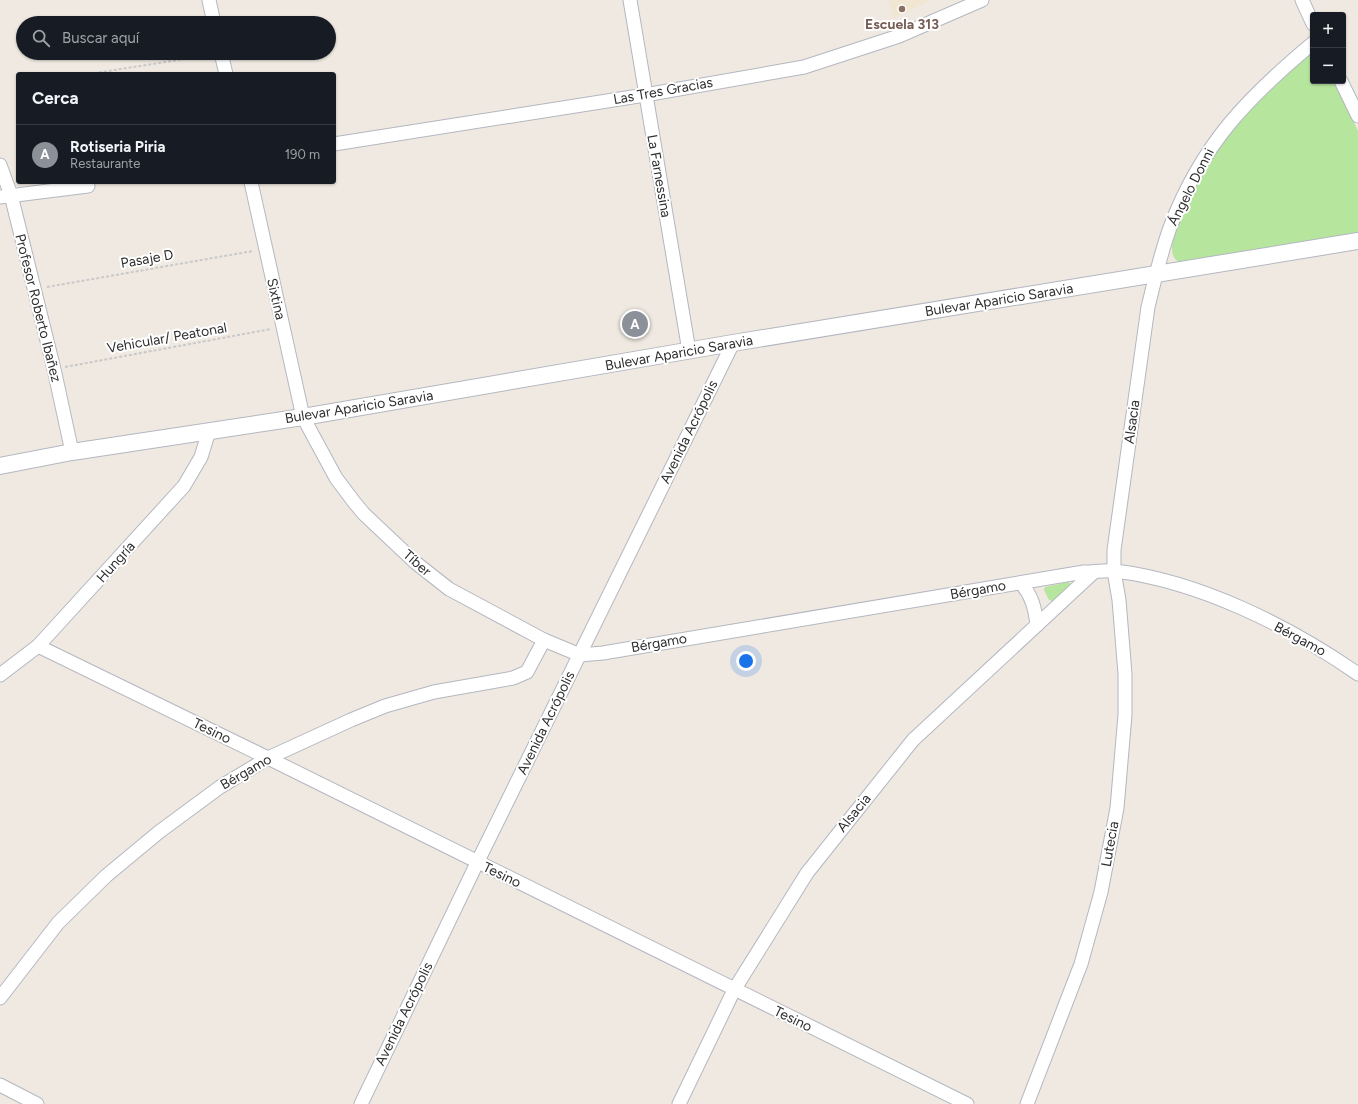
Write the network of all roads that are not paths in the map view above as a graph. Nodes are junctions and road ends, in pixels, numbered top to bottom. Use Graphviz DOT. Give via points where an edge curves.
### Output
graph roads {
  1 [pos="209,0"];
  2 [pos="630,0"];
  3 [pos="982,0"];
  4 [pos="1302,0"];
  5 [pos="212,16"];
  6 [pos="1310,17"];
  7 [pos="1310,46"];
  8 [pos="223,60"];
  9 [pos="226,72"];
  10 [pos="1342,84"];
  11 [pos="645,95"];
  12 [pos="1358,116"];
  13 [pos="336,144"];
  14 [pos="0,166"];
  15 [pos="251,184"];
  16 [pos="88,186"];
  17 [pos="5,196"];
  18 [pos="1358,240"];
  19 [pos="1156,274"];
  20 [pos="733,343"];
  21 [pos="689,351"];
  22 [pos="303,417"];
  23 [pos="209,431"];
  24 [pos="72,452"];
  25 [pos="0,466"];
  26 [pos="1114,571"];
  27 [pos="1094,572"];
  28 [pos="1021,582"];
  29 [pos="1037,625"];
  30 [pos="544,640"];
  31 [pos="38,646"];
  32 [pos="580,655"];
  33 [pos="1358,674"];
  34 [pos="0,675"];
  35 [pos="268,758"];
  36 [pos="478,863"];
  37 [pos="734,990"];
  38 [pos="0,998"];
  39 [pos="0,1085"];
  40 [pos="37,1104"];
  41 [pos="361,1104"];
  42 [pos="679,1104"];
  43 [pos="967,1104"];
  44 [pos="1027,1104"];
  1 -- 5 [label="street"];
  2 -- 11 [label="street, La Farnessina"];
  3 -- 11 [label="street, Las Tres Gracias" via="899,36 804,67"];
  4 -- 6 [label="street"];
  7 -- 19 [label="street, Ángelo Donni" via="1280,71 1226,125 1203,159 1171,224"];
  8 -- 9 [label="street"];
  10 -- 12 [label="street"];
  11 -- 13 [label="street, Las Tres Gracias"];
  11 -- 21 [label="street, La Farnessina"];
  14 -- 17 [label="street, Profesor Roberto Ibañez"];
  15 -- 22 [label="street, Sixtina"];
  16 -- 17 [label="street"];
  17 -- 24 [label="street, Profesor Roberto Ibañez" via="34,290"];
  18 -- 19 [label="street, Bulevar Aparicio Saravia"];
  19 -- 20 [label="street, Bulevar Aparicio Saravia"];
  19 -- 26 [label="street, Alsacia" via="1148,307 1114,550"];
  20 -- 21 [label="street, Bulevar Aparicio Saravia"];
  20 -- 32 [label="street, Avenida Acrópolis"];
  21 -- 22 [label="street, Bulevar Aparicio Saravia"];
  22 -- 23 [label="street, Bulevar Aparicio Saravia"];
  22 -- 30 [label="street, Tíber" via="336,478 354,502 416,563 448,589"];
  23 -- 24 [label="street, Bulevar Aparicio Saravia"];
  23 -- 31 [label="street, Hungría" via="201,457 184,486"];
  24 -- 25 [label="street, Bulevar Aparicio Saravia"];
  26 -- 27 [label="street, Bérgamo"];
  26 -- 33 [label="street, Bérgamo" via="1157,580 1213,597 1301,638"];
  26 -- 44 [label="street, Lutecia" via="1119,600 1125,701 1117,808 1110,852 1081,964"];
  27 -- 28 [label="street, Bérgamo"];
  27 -- 29 [label="street, Alsacia"];
  28 -- 29 [label="street" via="1029,592 1035,608"];
  28 -- 32 [label="street, Bérgamo"];
  29 -- 37 [label="street, Alsacia" via="913,740 806,873"];
  30 -- 32 [label="street, Tíber"];
  30 -- 35 [label="street, Bérgamo" via="527,672 513,678 434,692 385,706"];
  31 -- 34 [label="street, Hungría"];
  31 -- 35 [label="street, Tesino"];
  32 -- 36 [label="street, Avenida Acrópolis"];
  35 -- 36 [label="street, Tesino"];
  35 -- 38 [label="street, Bérgamo" via="220,787 159,832 106,876 58,924"];
  36 -- 37 [label="street, Tesino"];
  36 -- 41 [label="street, Avenida Acrópolis"];
  37 -- 42 [label="street, Alsacia"];
  37 -- 43 [label="street, Tesino"];
  39 -- 40 [label="street"];
}
